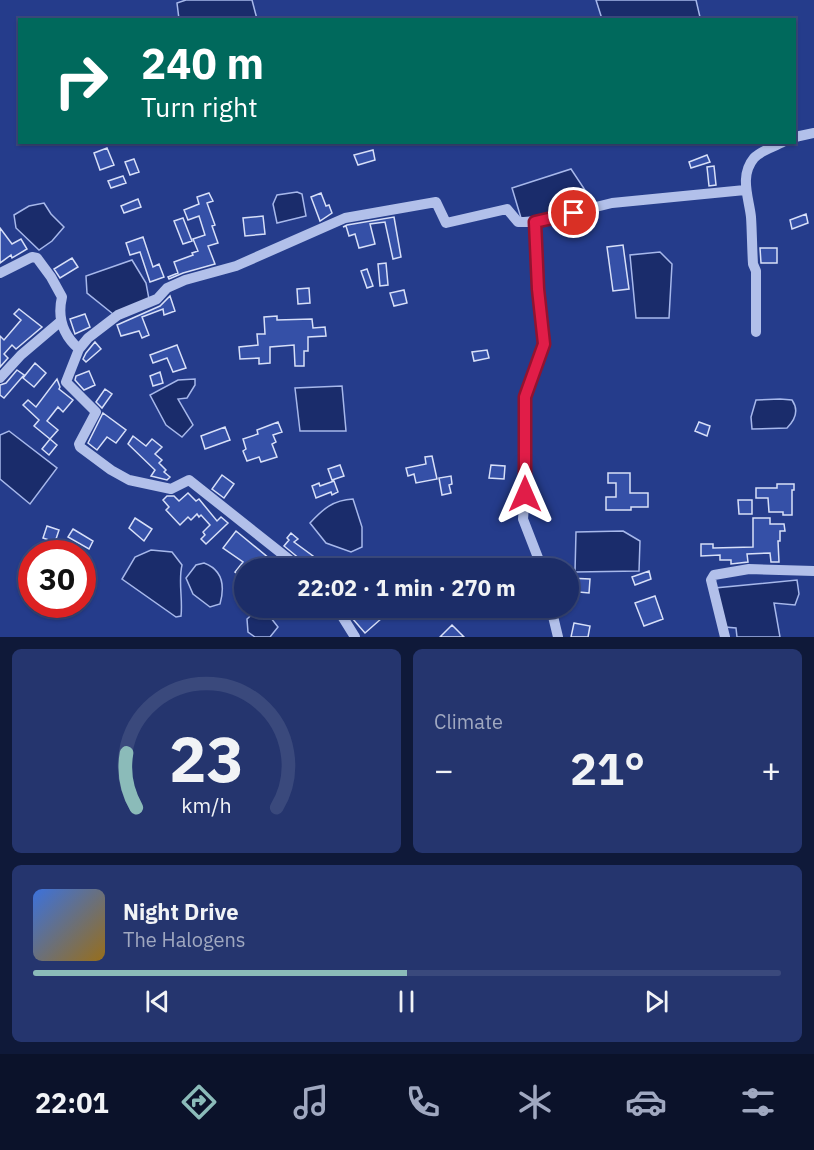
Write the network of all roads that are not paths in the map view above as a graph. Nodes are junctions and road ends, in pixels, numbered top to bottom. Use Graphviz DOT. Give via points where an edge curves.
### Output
graph roads {
  1 [pos="814,133"];
  2 [pos="796,137"];
  3 [pos="779,144"];
  4 [pos="745,190"];
  5 [pos="535,222"];
  6 [pos="0,273"];
  7 [pos="61,321"];
  8 [pos="756,332"];
  9 [pos="79,349"];
  10 [pos="0,378"];
  11 [pos="287,558"];
  12 [pos="538,558"];
  13 [pos="814,571"];
  14 [pos="343,618"];
  15 [pos="553,618"];
  16 [pos="355,637"];
  17 [pos="558,637"];
  18 [pos="724,637"];
  1 -- 2 [label="street"];
  3 -- 4 [label="street" via="755,157"];
  4 -- 5 [label="street" via="612,203"];
  4 -- 8 [label="street" via="756,271"];
  5 -- 9 [label="street" via="518,222 507,208 446,223 436,202 345,218 236,266 167,288 157,299 118,315"];
  5 -- 12 [label="street" via="544,344 525,397 523,519"];
  6 -- 7 [label="street" via="37,258 62,297"];
  7 -- 9 [label="street" via="67,336"];
  7 -- 10 [label="street"];
  9 -- 11 [label="street" via="66,382 96,412 80,447 129,480 171,489 190,481"];
  13 -- 18 [label="street" via="750,569 714,575 711,580"];
  14 -- 16 [label="street"];
  15 -- 17 [label="street"];
}
